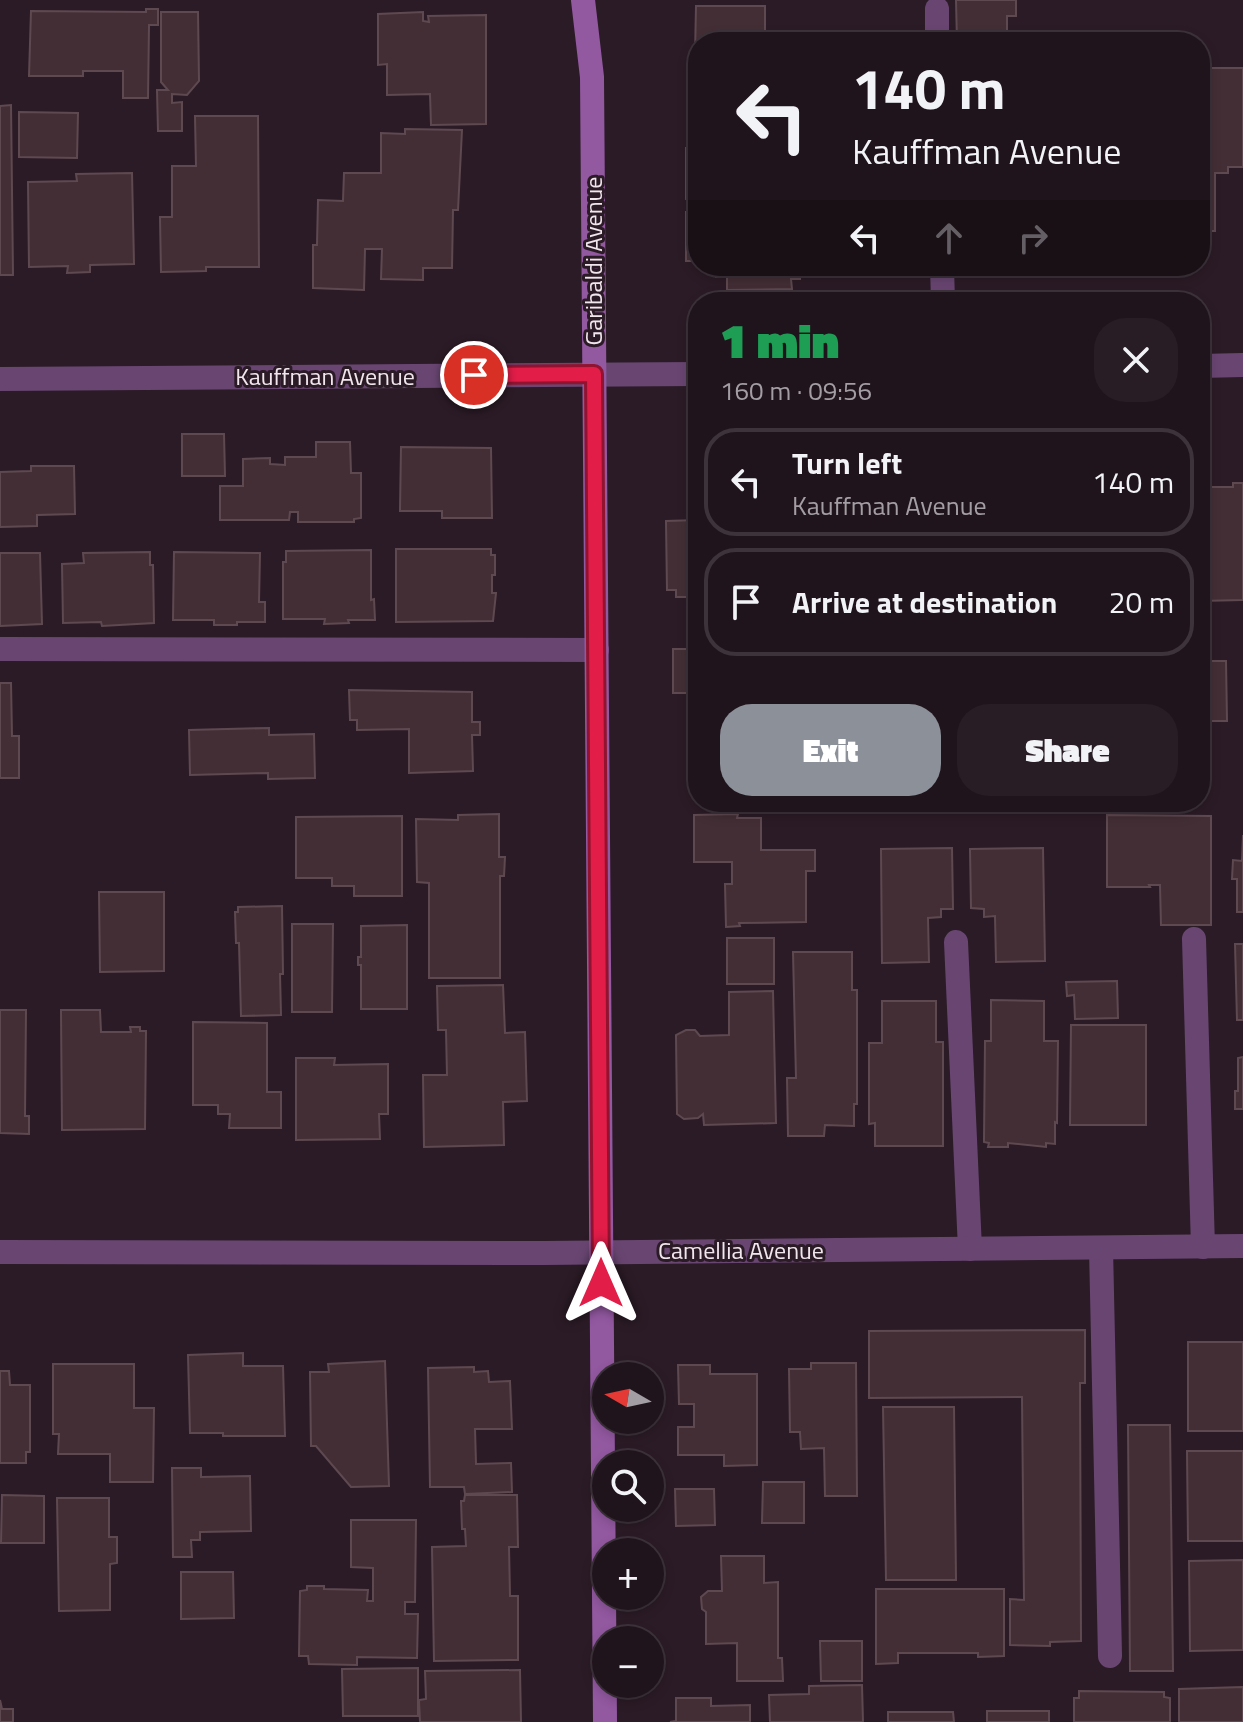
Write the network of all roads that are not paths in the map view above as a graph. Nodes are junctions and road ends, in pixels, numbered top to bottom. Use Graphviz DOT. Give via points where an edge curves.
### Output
graph roads {
  1 [pos="583,0"];
  2 [pos="937,9"];
  3 [pos="937,32"];
  4 [pos="1243,365"];
  5 [pos="1210,366"];
  6 [pos="594,374"];
  7 [pos="688,374"];
  8 [pos="0,379"];
  9 [pos="0,649"];
  10 [pos="597,650"];
  11 [pos="1194,939"];
  12 [pos="956,942"];
  13 [pos="1243,1246"];
  14 [pos="1203,1247"];
  15 [pos="1101,1248"];
  16 [pos="970,1249"];
  17 [pos="601,1251"];
  18 [pos="0,1252"];
  19 [pos="1110,1656"];
  20 [pos="605,1722"];
  1 -- 6 [label="street, Garibaldi Avenue" via="592,77"];
  2 -- 3 [label="street"];
  4 -- 5 [label="street"];
  6 -- 7 [label="street, Kauffman Avenue"];
  6 -- 8 [label="street, Kauffman Avenue"];
  6 -- 10 [label="street, Garibaldi Avenue"];
  9 -- 10 [label="street"];
  10 -- 17 [label="street, Garibaldi Avenue"];
  11 -- 14 [label="street"];
  12 -- 16 [label="street"];
  13 -- 14 [label="street, Camellia Avenue"];
  14 -- 15 [label="street, Camellia Avenue"];
  15 -- 16 [label="street, Camellia Avenue"];
  15 -- 19 [label="street"];
  16 -- 17 [label="street, Camellia Avenue"];
  17 -- 18 [label="street, Camellia Avenue"];
  17 -- 20 [label="street, Garibaldi Avenue"];
}
